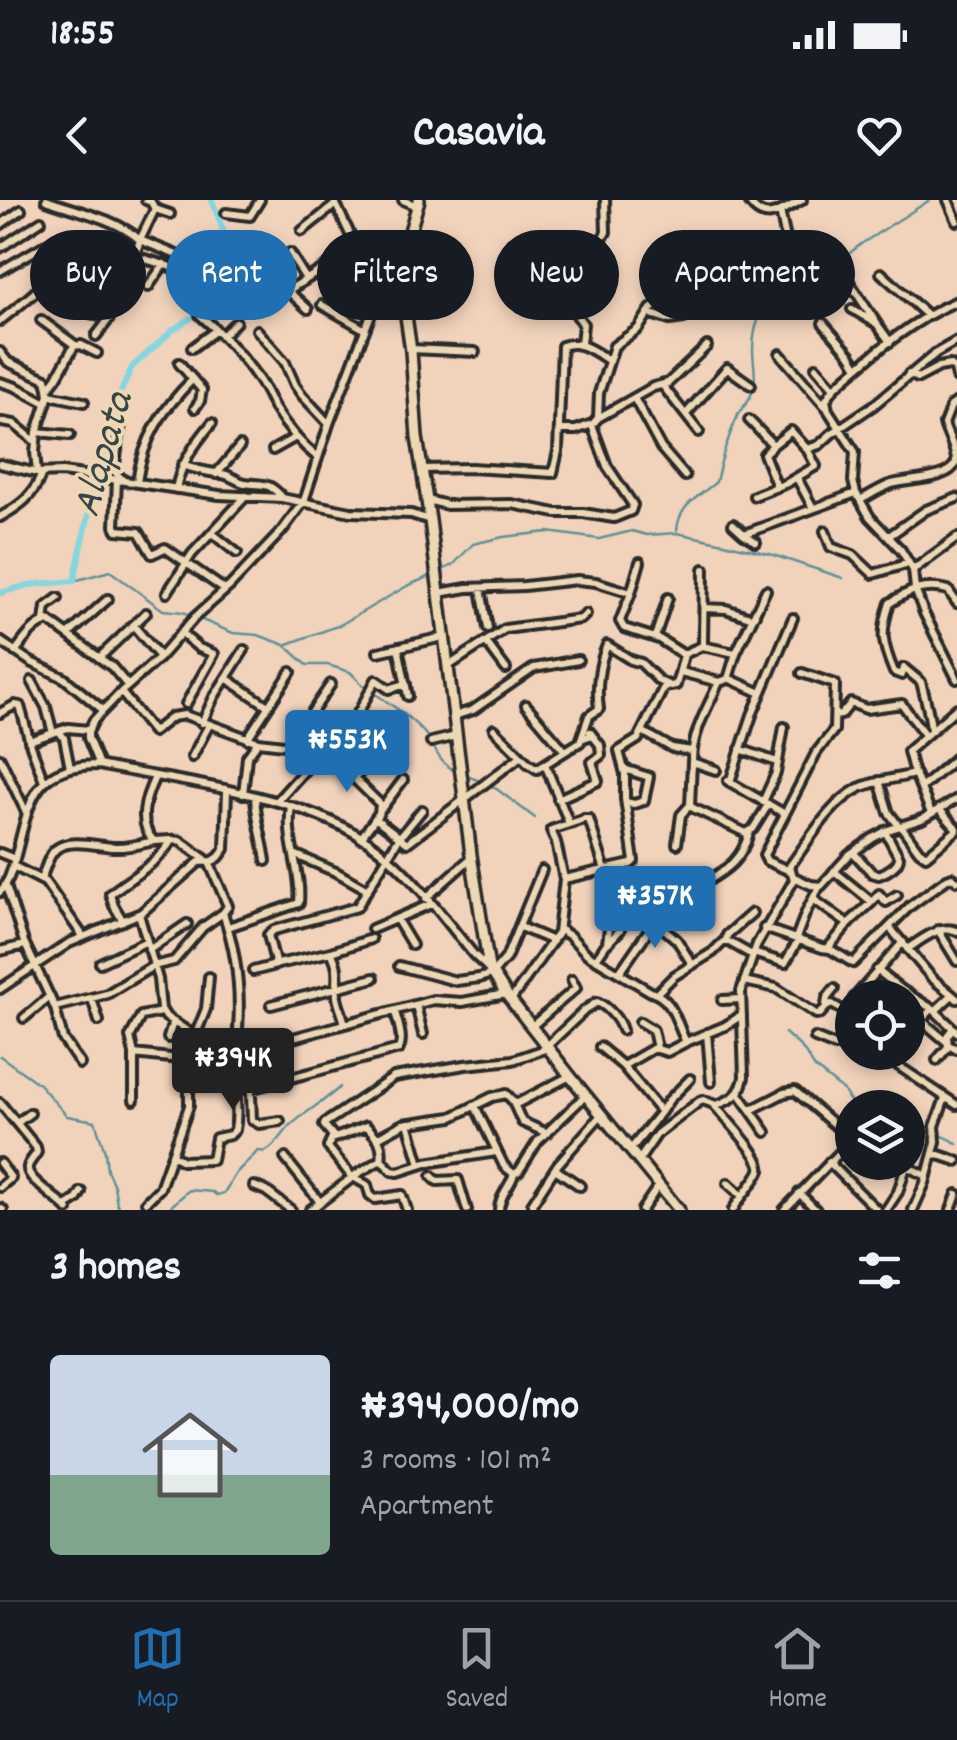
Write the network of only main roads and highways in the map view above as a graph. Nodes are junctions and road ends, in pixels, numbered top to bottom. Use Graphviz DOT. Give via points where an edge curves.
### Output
graph roads {
  1 [pos="418,203"];
  2 [pos="680,1210"];
  1 -- 2 [label="main road" via="402,288 490,971"];
}
